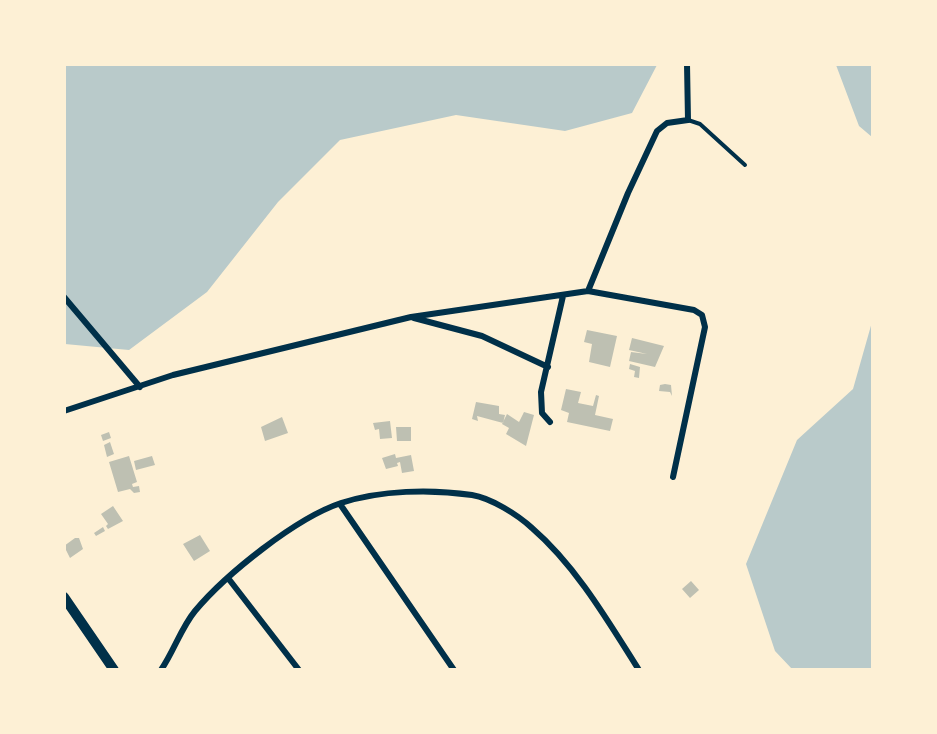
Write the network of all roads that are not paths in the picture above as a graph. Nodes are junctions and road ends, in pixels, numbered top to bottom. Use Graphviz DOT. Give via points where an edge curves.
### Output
graph roads {
  1 [pos="687,64"];
  2 [pos="688,120"];
  3 [pos="745,165"];
  4 [pos="588,291"];
  5 [pos="563,296"];
  6 [pos="64,297"];
  7 [pos="411,317"];
  8 [pos="548,367"];
  9 [pos="140,387"];
  10 [pos="64,411"];
  11 [pos="550,422"];
  12 [pos="673,477"];
  13 [pos="340,504"];
  14 [pos="228,578"];
  15 [pos="64,597"];
  16 [pos="114,669"];
  17 [pos="161,669"];
  18 [pos="298,669"];
  19 [pos="454,669"];
  20 [pos="639,669"];
  1 -- 2 [label="street"];
  2 -- 3 [label="lane" via="700,124"];
  2 -- 4 [label="street" via="667,123 657,131"];
  4 -- 5 [label="street"];
  4 -- 12 [label="street" via="694,310 702,315 705,327"];
  5 -- 7 [label="street"];
  5 -- 8 [label="street"];
  6 -- 9 [label="street"];
  7 -- 8 [label="street" via="482,336"];
  7 -- 9 [label="street" via="173,375"];
  8 -- 11 [label="street" via="540,405"];
  9 -- 10 [label="street"];
  13 -- 14 [label="street" via="285,534"];
  13 -- 19 [label="street"];
  13 -- 20 [label="street" via="375,495 422,492 474,495 498,506 531,527 566,566"];
  14 -- 17 [label="street" via="195,611"];
  14 -- 18 [label="street"];
  15 -- 16 [label="street"];
}
